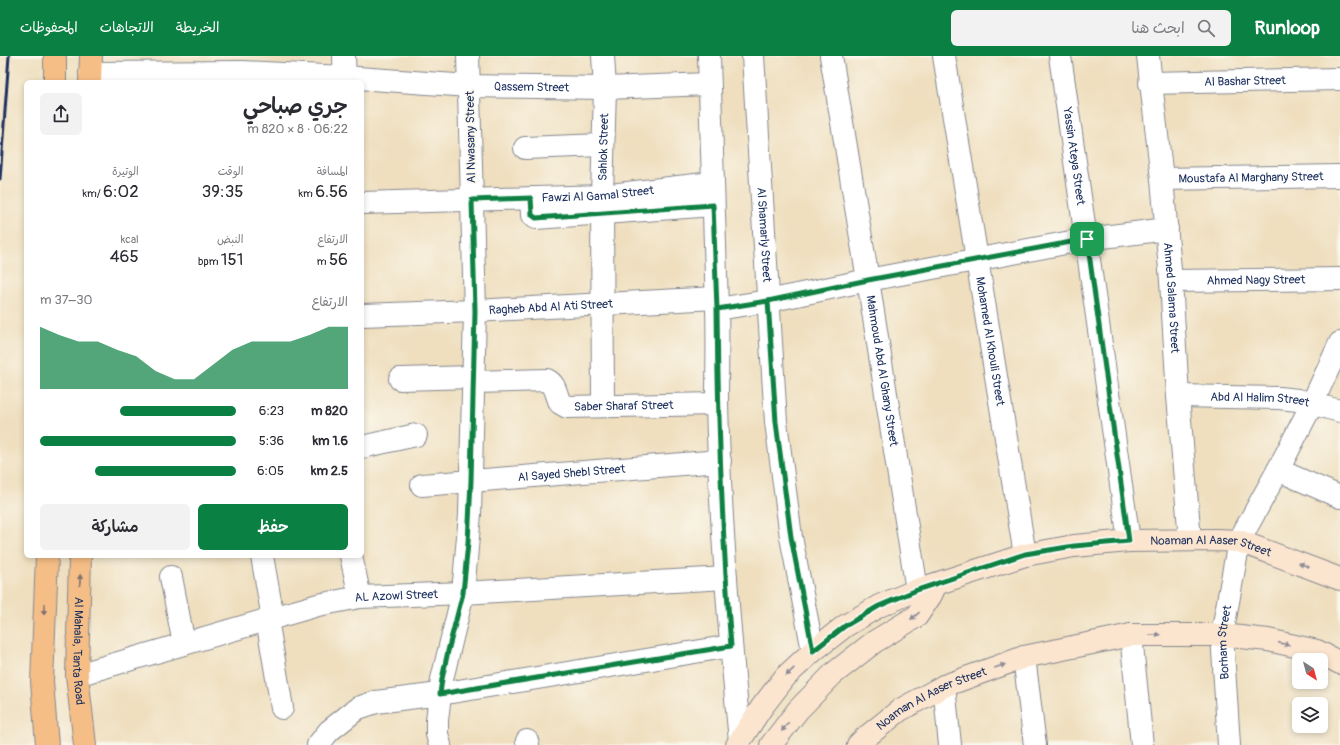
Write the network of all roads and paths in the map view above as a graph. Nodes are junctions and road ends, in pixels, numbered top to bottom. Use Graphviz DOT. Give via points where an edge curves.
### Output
graph roads {
  1 [pos="55,56"];
  2 [pos="468,56"];
  3 [pos="604,56"];
  4 [pos="709,56"];
  5 [pos="753,56"];
  6 [pos="831,56"];
  7 [pos="944,56"];
  8 [pos="1060,56"];
  9 [pos="1148,56"];
  10 [pos="90,70"];
  11 [pos="165,70"];
  12 [pos="243,70"];
  13 [pos="344,72"];
  14 [pos="1340,79"];
  15 [pos="55,80"];
  16 [pos="1150,83"];
  17 [pos="709,84"];
  18 [pos="469,86"];
  19 [pos="605,88"];
  20 [pos="603,145"];
  21 [pos="525,148"];
  22 [pos="1340,176"];
  23 [pos="1162,179"];
  24 [pos="712,183"];
  25 [pos="472,200"];
  26 [pos="364,203"];
  27 [pos="602,205"];
  28 [pos="713,205"];
  29 [pos="1167,229"];
  30 [pos="1087,239"];
  31 [pos="977,260"];
  32 [pos="1340,279"];
  33 [pos="868,280"];
  34 [pos="1171,281"];
  35 [pos="768,301"];
  36 [pos="716,303"];
  37 [pos="603,304"];
  38 [pos="475,311"];
  39 [pos="364,315"];
  40 [pos="1340,344"];
  41 [pos="400,379"];
  42 [pos="474,379"];
  43 [pos="1178,396"];
  44 [pos="718,404"];
  45 [pos="1312,404"];
  46 [pos="604,406"];
  47 [pos="1340,411"];
  48 [pos="416,435"];
  49 [pos="364,447"];
  50 [pos="720,461"];
  51 [pos="1278,470"];
  52 [pos="471,481"];
  53 [pos="422,485"];
  54 [pos="1340,497"];
  55 [pos="1190,540"];
  56 [pos="1129,541"];
  57 [pos="1239,542"];
  58 [pos="1025,554"];
  59 [pos="47,558"];
  60 [pos="80,558"];
  61 [pos="262,558"];
  62 [pos="351,558"];
  63 [pos="171,577"];
  64 [pos="726,578"];
  65 [pos="1340,579"];
  66 [pos="927,587"];
  67 [pos="463,593"];
  68 [pos="360,597"];
  69 [pos="270,618"];
  70 [pos="1131,635"];
  71 [pos="1222,635"];
  72 [pos="184,644"];
  73 [pos="731,646"];
  74 [pos="813,651"];
  75 [pos="1024,657"];
  76 [pos="1340,663"];
  77 [pos="77,675"];
  78 [pos="944,686"];
  79 [pos="440,694"];
  80 [pos="282,708"];
  81 [pos="739,743"];
  82 [pos="47,745"];
  83 [pos="85,745"];
  84 [pos="318,745"];
  85 [pos="440,745"];
  86 [pos="771,745"];
  87 [pos="858,745"];
  88 [pos="950,745"];
  89 [pos="1035,745"];
  90 [pos="1142,745"];
  91 [pos="1229,745"];
  1 -- 15 [label="main road"];
  2 -- 18 [label="street, Al Nwasany Street"];
  3 -- 19 [label="street, Sahlok Street"];
  4 -- 17 [label="street"];
  5 -- 35 [label="street, Al Shamarly Street"];
  6 -- 33 [label="street, Mahmoud Abd Al Ghany Street"];
  7 -- 31 [label="street, Mohamed Al Khouli Street"];
  8 -- 30 [label="street, Yassin Ateya Street"];
  9 -- 16 [label="street, Ahmed Salama Street"];
  10 -- 11 [label="street, Qassem Street"];
  11 -- 12 [label="street, Qassem Street"];
  12 -- 13 [label="street, Qassem Street"];
  13 -- 18 [label="street, Qassem Street"];
  14 -- 16 [label="street, Al Bashar Street"];
  16 -- 23 [label="street, Ahmed Salama Street"];
  17 -- 19 [label="street, Qassem Street"];
  17 -- 24 [label="street"];
  18 -- 19 [label="street, Qassem Street"];
  18 -- 25 [label="street, Al Nwasany Street"];
  19 -- 20 [label="street, Sahlok Street"];
  20 -- 21 [label="street"];
  20 -- 27 [label="street, Sahlok Street"];
  22 -- 23 [label="street, Moustafa Al Marghany Street"];
  23 -- 29 [label="street, Ahmed Salama Street"];
  24 -- 27 [label="street, Fawzi Al Gamal Street"];
  24 -- 28 [label="street"];
  25 -- 26 [label="street, Fawzi Al Gamal Street"];
  25 -- 27 [label="street, Fawzi Al Gamal Street" via="531,198"];
  25 -- 38 [label="street, Al Nwasany Street"];
  27 -- 28 [label="street"];
  27 -- 37 [label="street, Sahlok Street"];
  28 -- 36 [label="street"];
  29 -- 30 [label="street, Ragheb Abd Al Ati Street"];
  29 -- 34 [label="street, Ahmed Salama Street"];
  30 -- 31 [label="street, Ragheb Abd Al Ati Street"];
  30 -- 56 [label="street, Yassin Ateya Street"];
  31 -- 33 [label="street, Ragheb Abd Al Ati Street"];
  31 -- 58 [label="street, Mohamed Al Khouli Street"];
  32 -- 34 [label="street, Ahmed Nagy Street"];
  33 -- 35 [label="street, Ragheb Abd Al Ati Street"];
  33 -- 66 [label="street, Mahmoud Abd Al Ghany Street"];
  34 -- 43 [label="street, Ahmed Salama Street"];
  35 -- 36 [label="street, Ragheb Abd Al Ati Street"];
  35 -- 74 [label="street, Al Shamarly Street" via="776,422 791,537"];
  36 -- 37 [label="street, Ragheb Abd Al Ati Street"];
  36 -- 44 [label="street"];
  37 -- 38 [label="street, Ragheb Abd Al Ati Street"];
  37 -- 46 [label="street, Sahlok Street"];
  38 -- 39 [label="street, Ragheb Abd Al Ati Street"];
  38 -- 42 [label="street, Al Nwasany Street"];
  40 -- 45 [label="street, Borham Street"];
  41 -- 42 [label="street"];
  42 -- 46 [label="street, Saber Sharaf Street" via="547,380 554,386 558,399 567,407"];
  42 -- 52 [label="street, Al Nwasany Street"];
  43 -- 45 [label="street, Abd Al Halim Street" via="1279,398"];
  43 -- 55 [label="street, Ahmed Salama Street"];
  44 -- 46 [label="street, Saber Sharaf Street"];
  44 -- 50 [label="street"];
  45 -- 47 [label="street, Abd Al Halim Street"];
  45 -- 51 [label="street, Borham Street"];
  48 -- 49 [label="street"];
  50 -- 52 [label="street, Al Sayed Shebl Street"];
  50 -- 64 [label="street"];
  51 -- 54 [label="street"];
  51 -- 57 [label="street, Borham Street"];
  52 -- 53 [label="street, Al Sayed Shebl Street"];
  52 -- 67 [label="street, Al Nwasany Street"];
  55 -- 56 [label="main road, Noaman Al Aaser Street"];
  55 -- 57 [label="main road, Noaman Al Aaser Street"];
  56 -- 58 [label="main road, Noaman Al Aaser Street"];
  65 -- 57 [label="main road, Noaman Al Aaser Street, one-way"];
  57 -- 71 [label="street, Borham Street"];
  58 -- 66 [label="main road, Noaman Al Aaser Street"];
  59 -- 82 [label="main road, one-way" via="42,682"];
  77 -- 60 [label="main road, Al Mahala, Tanta Road, one-way"];
  61 -- 69 [label="street"];
  62 -- 68 [label="street"];
  63 -- 72 [label="street"];
  64 -- 67 [label="street, AL Azowl Street"];
  64 -- 73 [label="street"];
  66 -- 74 [label="main road, Noaman Al Aaser Street" via="879,606 845,626"];
  66 -- 86 [label="main road, one-way" via="931,596 917,616 874,642 833,674 798,710"];
  67 -- 68 [label="street, AL Azowl Street"];
  67 -- 79 [label="street, Al Nwasany Street"];
  68 -- 69 [label="street, AL Azowl Street"];
  69 -- 72 [label="street, AL Azowl Street"];
  69 -- 80 [label="street"];
  70 -- 71 [label="main road, Noaman Al Aaser Street, one-way"];
  70 -- 75 [label="main road, Noaman Al Aaser Street"];
  70 -- 90 [label="street"];
  71 -- 76 [label="main road, Noaman Al Aaser Street, one-way" via="1268,640 1317,651"];
  71 -- 91 [label="street, Borham Street"];
  72 -- 77 [label="street, AL Azowl Street"];
  73 -- 79 [label="street"];
  73 -- 81 [label="street"];
  74 -- 81 [label="main road, Noaman Al Aaser Street, one-way" via="786,676"];
  78 -- 75 [label="main road, Noaman Al Aaser Street, one-way"];
  75 -- 89 [label="street"];
  77 -- 83 [label="main road, Al Mahala, Tanta Road"];
  78 -- 87 [label="main road, Noaman Al Aaser Street" via="900,710"];
  78 -- 88 [label="street"];
  79 -- 84 [label="street" via="376,702 358,708 329,731"];
  79 -- 85 [label="street, Al Nwasany Street" via="437,720"];
}
